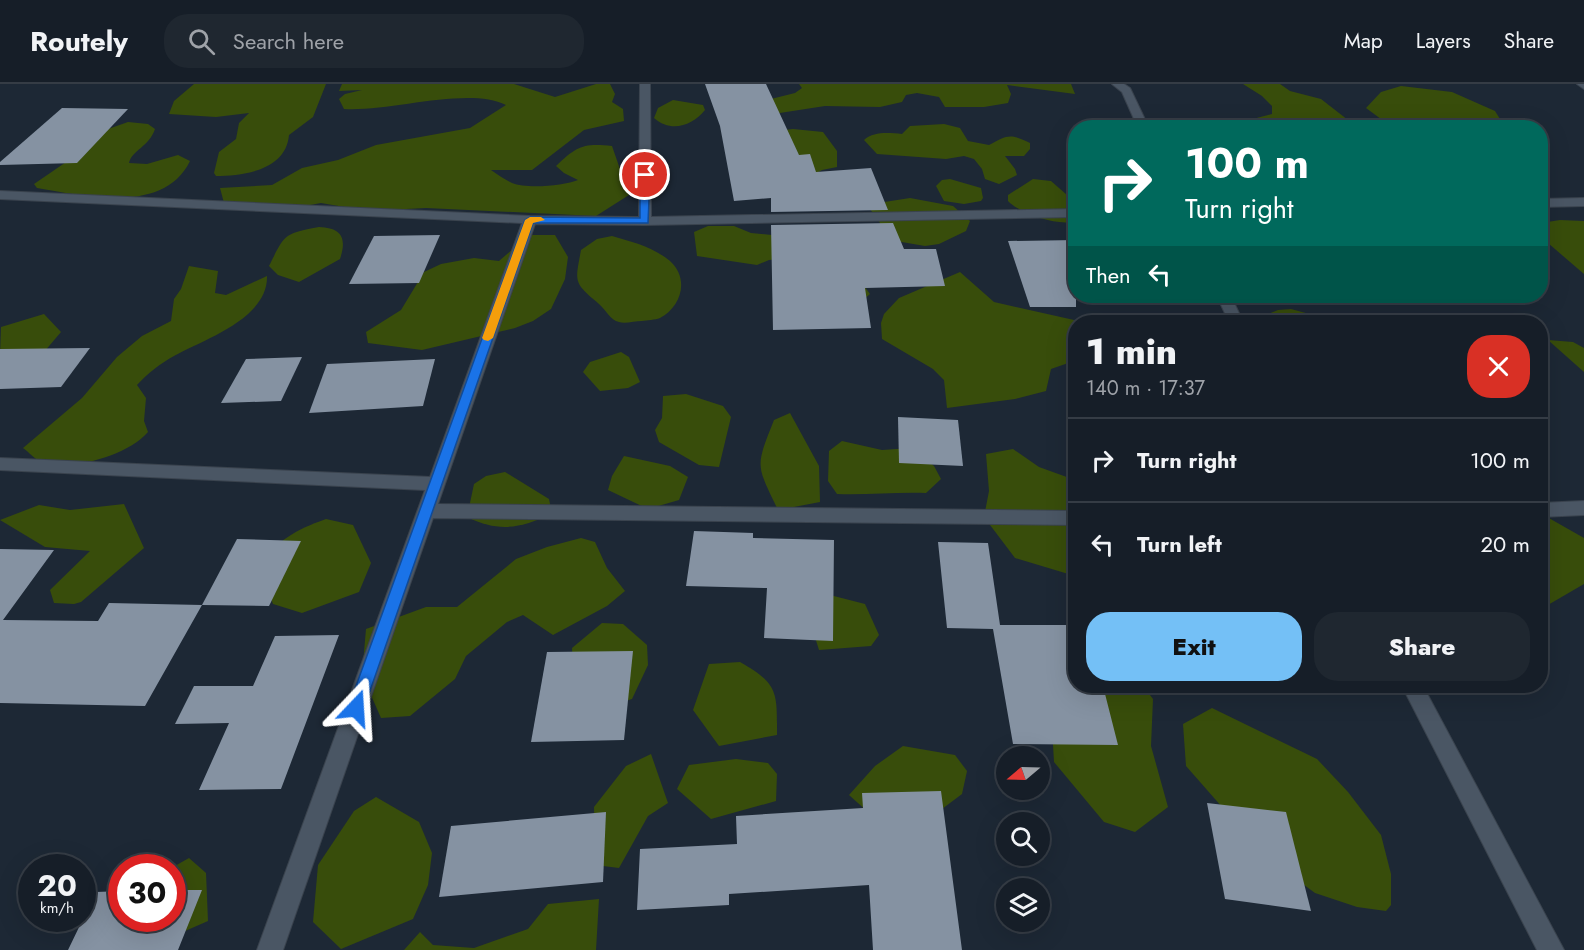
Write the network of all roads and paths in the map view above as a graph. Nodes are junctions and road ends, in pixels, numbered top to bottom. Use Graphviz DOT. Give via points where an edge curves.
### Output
graph roads {
  1 [pos="645,84"];
  2 [pos="1117,84"];
  3 [pos="1140,120"];
  4 [pos="0,195"];
  5 [pos="1584,202"];
  6 [pos="1548,203"];
  7 [pos="1068,213"];
  8 [pos="530,220"];
  9 [pos="645,221"];
  10 [pos="0,464"];
  11 [pos="435,484"];
  12 [pos="1584,508"];
  13 [pos="1548,510"];
  14 [pos="426,511"];
  15 [pos="1068,518"];
  16 [pos="1416,693"];
  17 [pos="270,950"];
  18 [pos="1551,950"];
  1 -- 9 [label="street"];
  2 -- 3 [label="street" via="1126,90"];
  4 -- 8 [label="street"];
  5 -- 6 [label="street"];
  7 -- 9 [label="street"];
  8 -- 9 [label="street"];
  8 -- 11 [label="street"];
  10 -- 11 [label="street"];
  11 -- 14 [label="street"];
  12 -- 13 [label="street"];
  14 -- 15 [label="street"];
  14 -- 17 [label="street"];
  16 -- 18 [label="street"];
}
